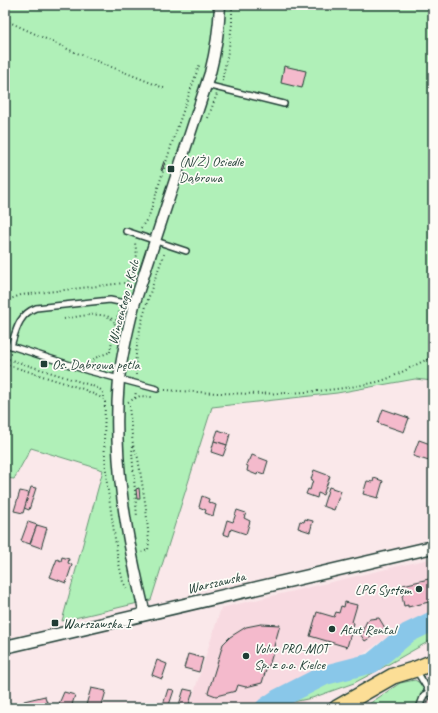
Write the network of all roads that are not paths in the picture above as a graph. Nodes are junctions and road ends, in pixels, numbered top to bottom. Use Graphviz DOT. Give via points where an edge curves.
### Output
graph roads {
  1 [pos="220,5"];
  2 [pos="206,85"];
  3 [pos="284,104"];
  4 [pos="126,231"];
  5 [pos="155,241"];
  6 [pos="186,251"];
  7 [pos="134,304"];
  8 [pos="119,379"];
  9 [pos="157,389"];
  10 [pos="433,547"];
  11 [pos="145,614"];
  12 [pos="5,647"];
  13 [pos="433,651"];
  14 [pos="426,666"];
  15 [pos="393,676"];
  16 [pos="429,692"];
  17 [pos="433,698"];
  18 [pos="337,708"];
  19 [pos="419,708"];
  1 -- 2 [label="street, Wincentego z Kielc" via="215,52"];
  2 -- 3 [label="lane"];
  2 -- 5 [label="street, Wincentego z Kielc"];
  4 -- 5 [label="lane"];
  5 -- 6 [label="lane"];
  5 -- 7 [label="street, Wincentego z Kielc"];
  7 -- 8 [label="street, Wincentego z Kielc"];
  7 -- 8 [label="lane" via="110,300 36,308 26,312 22,317 11,346"];
  8 -- 9 [label="lane"];
  8 -- 11 [label="street, Wincentego z Kielc" via="117,417 123,507 136,554"];
  10 -- 11 [label="street, Warszawska"];
  11 -- 12 [label="street, Warszawska"];
  13 -- 15 [label="main road" via="412,661"];
  14 -- 15 [label="main road"];
  14 -- 16 [label="lane"];
  15 -- 18 [label="main road"];
  16 -- 17 [label="lane"];
  16 -- 19 [label="lane" via="424,695"];
}
